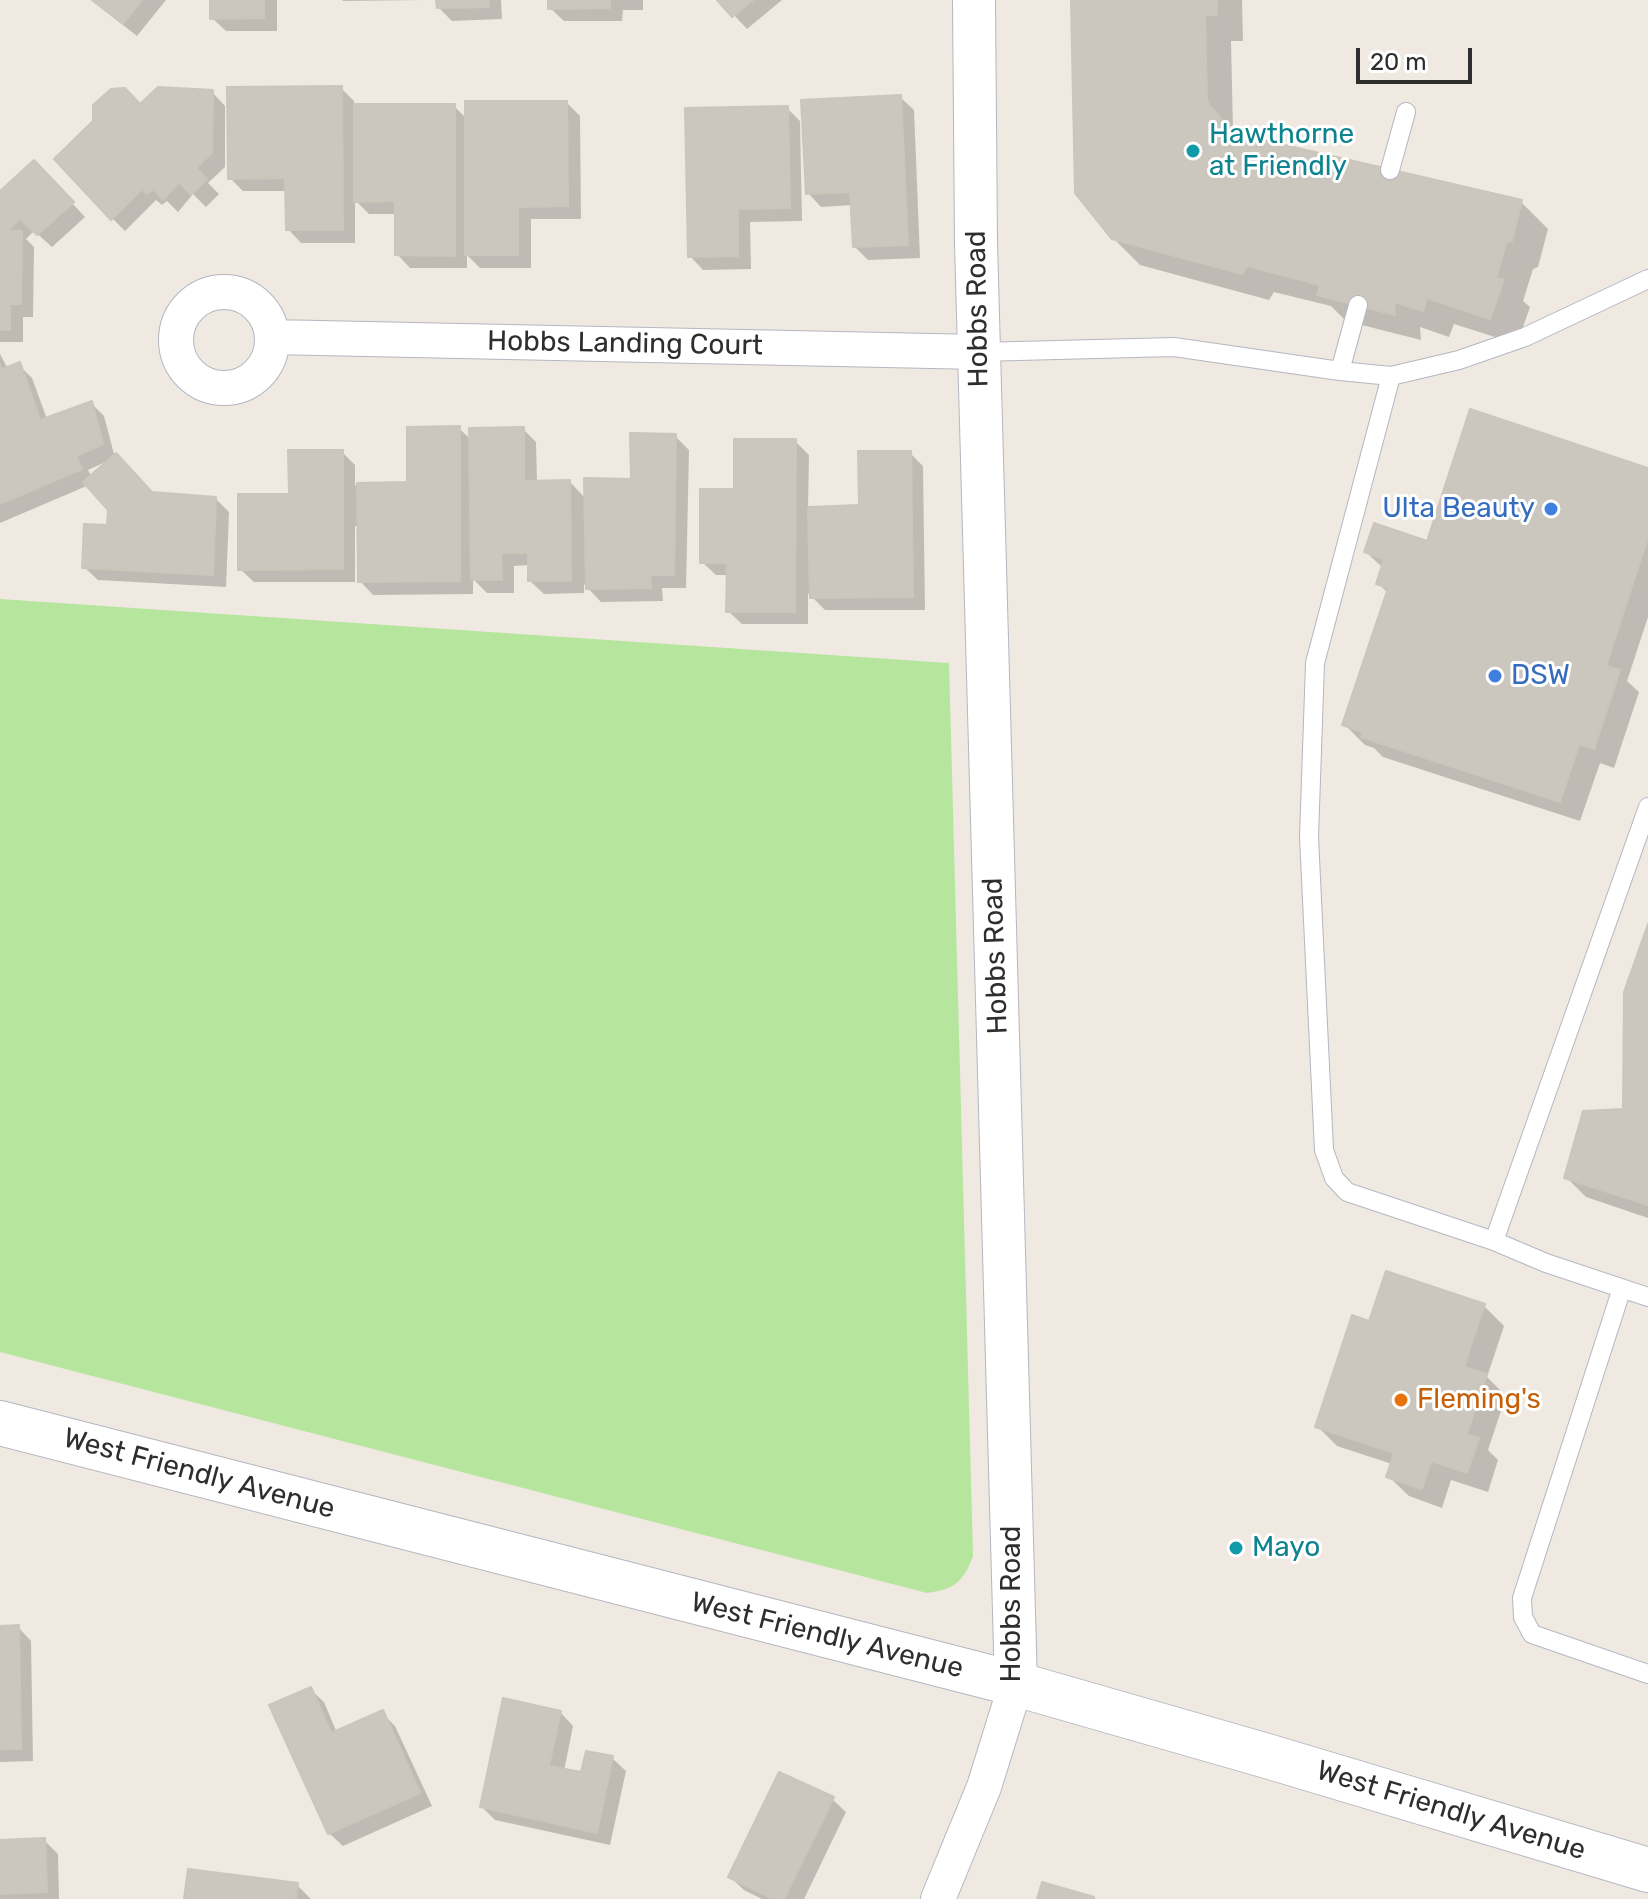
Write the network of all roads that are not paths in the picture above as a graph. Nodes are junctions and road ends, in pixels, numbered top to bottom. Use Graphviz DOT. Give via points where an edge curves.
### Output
graph roads {
  1 [pos="974,0"];
  2 [pos="1406,112"];
  3 [pos="1390,170"];
  4 [pos="1648,279"];
  5 [pos="1358,305"];
  6 [pos="272,337"];
  7 [pos="979,352"];
  8 [pos="1340,371"];
  9 [pos="1391,376"];
  10 [pos="1648,811"];
  11 [pos="1494,1241"];
  12 [pos="1622,1288"];
  13 [pos="1648,1297"];
  14 [pos="0,1423"];
  15 [pos="1648,1674"];
  16 [pos="1016,1684"];
  17 [pos="1648,1870"];
  18 [pos="938,1899"];
  1 -- 7 [label="street, Hobbs Road"];
  2 -- 3 [label="lane"];
  4 -- 9 [label="lane" via="1525,337"];
  5 -- 8 [label="lane"];
  6 -- 7 [label="street, Hobbs Landing Court"];
  7 -- 8 [label="lane" via="1174,347"];
  7 -- 16 [label="street, Hobbs Road"];
  8 -- 9 [label="lane"];
  9 -- 11 [label="lane" via="1315,663 1309,837 1324,1150 1334,1178 1347,1192"];
  10 -- 11 [label="lane"];
  11 -- 12 [label="lane"];
  12 -- 13 [label="lane"];
  12 -- 15 [label="lane" via="1522,1598 1523,1617 1532,1634"];
  14 -- 16 [label="main road, West Friendly Avenue"];
  16 -- 17 [label="main road, West Friendly Avenue"];
  16 -- 18 [label="street, Hobbs Road" via="984,1787"];
}
